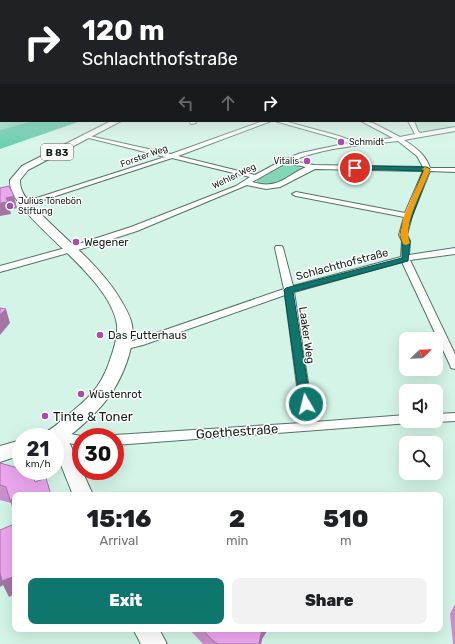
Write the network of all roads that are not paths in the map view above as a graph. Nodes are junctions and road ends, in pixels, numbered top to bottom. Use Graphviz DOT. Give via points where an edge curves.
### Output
graph roads {
  1 [pos="114,122"];
  2 [pos="265,122"];
  3 [pos="282,122"];
  4 [pos="366,122"];
  5 [pos="411,122"];
  6 [pos="455,128"];
  7 [pos="87,136"];
  8 [pos="420,136"];
  9 [pos="399,139"];
  10 [pos="354,144"];
  11 [pos="170,156"];
  12 [pos="285,161"];
  13 [pos="314,167"];
  14 [pos="427,169"];
  15 [pos="455,170"];
  16 [pos="257,177"];
  17 [pos="247,183"];
  18 [pos="296,194"];
  19 [pos="25,203"];
  20 [pos="408,216"];
  21 [pos="406,241"];
  22 [pos="279,248"];
  23 [pos="72,249"];
  24 [pos="455,251"];
  25 [pos="426,254"];
  26 [pos="406,259"];
  27 [pos="0,269"];
  28 [pos="289,290"];
  29 [pos="123,347"];
  30 [pos="455,365"];
  31 [pos="455,417"];
  32 [pos="443,418"];
  33 [pos="399,420"];
  34 [pos="310,426"];
  35 [pos="64,429"];
  36 [pos="124,439"];
  37 [pos="12,450"];
  38 [pos="64,450"];
  39 [pos="0,454"];
  40 [pos="82,492"];
  41 [pos="148,632"];
  42 [pos="155,644"];
  1 -- 7 [label="main road, B 83"];
  2 -- 11 [label="street, Forster Weg"];
  3 -- 10 [label="street"];
  4 -- 9 [label="street"];
  5 -- 8 [label="street" via="415,132"];
  6 -- 8 [label="street, Wehler Weg"];
  7 -- 11 [label="street"];
  7 -- 19 [label="main road, B 83" via="25,168 17,175 15,186"];
  8 -- 9 [label="street, Wehler Weg"];
  9 -- 10 [label="street, Wehler Weg"];
  9 -- 14 [label="street" via="422,158"];
  10 -- 12 [label="street, Wehler Weg" via="303,154"];
  11 -- 16 [label="street"];
  11 -- 19 [label="street, Forster Weg"];
  12 -- 13 [label="street"];
  12 -- 16 [label="street, Wehler Weg"];
  13 -- 14 [label="street"];
  13 -- 17 [label="street" via="304,170 279,186 262,187"];
  14 -- 15 [label="street"];
  14 -- 20 [label="street"];
  16 -- 17 [label="street, Wehler Weg"];
  17 -- 23 [label="street, Wehler Weg" via="149,223"];
  18 -- 20 [label="street"];
  19 -- 23 [label="main road, B 83"];
  20 -- 21 [label="street" via="403,235"];
  21 -- 25 [label="street"];
  21 -- 26 [label="street"];
  22 -- 28 [label="street, Laaker Weg"];
  23 -- 27 [label="street, Wehler Weg"];
  23 -- 29 [label="main road, B 83" via="110,294 120,311 123,320"];
  24 -- 25 [label="street, Schlachthofstraße"];
  25 -- 26 [label="street, Schlachthofstraße"];
  26 -- 28 [label="street, Schlachthofstraße"];
  26 -- 30 [label="street"];
  28 -- 29 [label="street, Schlachthofstraße"];
  28 -- 34 [label="street, Laaker Weg"];
  29 -- 35 [label="main road, B 83" via="112,378 102,394 87,411"];
  31 -- 32 [label="street"];
  33 -- 34 [label="street, Goethestraße"];
  34 -- 36 [label="street, Goethestraße"];
  37 -- 39 [label="main road"];
  38 -- 40 [label="main road"];
  41 -- 42 [label="main road"];
}
